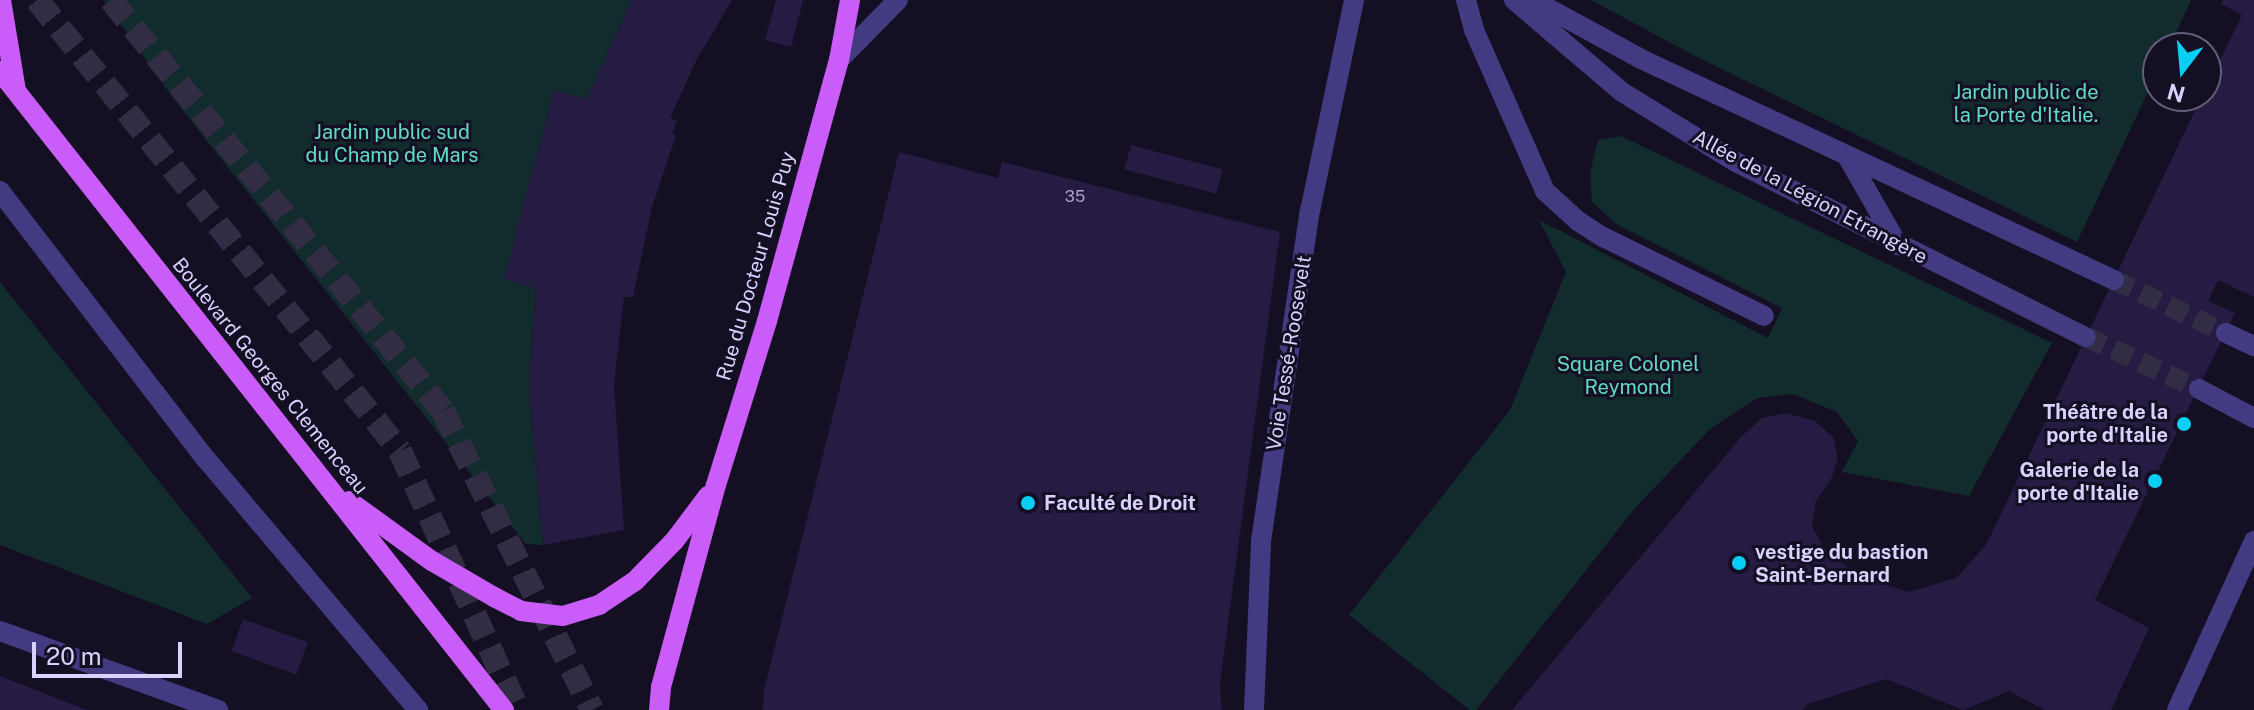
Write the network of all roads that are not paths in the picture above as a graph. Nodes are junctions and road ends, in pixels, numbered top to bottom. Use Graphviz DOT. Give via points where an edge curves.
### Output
graph roads {
  1 [pos="1,0"];
  2 [pos="850,0"];
  3 [pos="898,0"];
  4 [pos="1354,0"];
  5 [pos="1466,0"];
  6 [pos="1514,0"];
  7 [pos="1533,0"];
  8 [pos="839,60"];
  9 [pos="0,71"];
  10 [pos="17,93"];
  11 [pos="1847,156"];
  12 [pos="0,191"];
  13 [pos="1898,245"];
  14 [pos="2114,280"];
  15 [pos="1764,316"];
  16 [pos="2226,333"];
  17 [pos="2086,337"];
  18 [pos="2254,346"];
  19 [pos="2199,389"];
  20 [pos="2254,418"];
  21 [pos="326,485"];
  22 [pos="716,485"];
  23 [pos="2254,541"];
  24 [pos="0,631"];
  25 [pos="661,687"];
  26 [pos="218,710"];
  27 [pos="418,710"];
  28 [pos="504,710"];
  29 [pos="659,710"];
  30 [pos="670,710"];
  31 [pos="1254,710"];
  32 [pos="2177,710"];
  1 -- 10 [label="main road"];
  2 -- 8 [label="main road, Rue du Docteur Louis Puy"];
  3 -- 8 [label="street"];
  4 -- 31 [label="street, Voie Tessé-Roosevelt" via="1310,211 1261,541"];
  5 -- 15 [label="street" via="1474,30 1545,191 1603,237"];
  6 -- 13 [label="street, Allée de la Légion Etrangère" via="1622,92 1736,162"];
  7 -- 11 [label="street" via="1641,59"];
  8 -- 22 [label="main road, Rue du Docteur Louis Puy"];
  9 -- 10 [label="main road, Boulevard Georges Clemenceau"];
  10 -- 21 [label="main road, Boulevard Georges Clemenceau"];
  11 -- 13 [label="street"];
  11 -- 14 [label="street"];
  12 -- 27 [label="street" via="206,459"];
  13 -- 17 [label="street, Allée de la Légion Etrangère"];
  16 -- 18 [label="street"];
  19 -- 20 [label="street"];
  21 -- 22 [label="main road, Rue du Docteur Louis Puy" via="432,561 494,597 521,611 563,616 599,605 635,581 675,540"];
  21 -- 28 [label="main road, Boulevard Georges Clemenceau"];
  22 -- 25 [label="main road, Rue du Docteur Louis Puy"];
  23 -- 32 [label="street"];
  24 -- 26 [label="street"];
  25 -- 29 [label="main road, Rue du Docteur Louis Puy"];
  25 -- 30 [label="street"];
}
